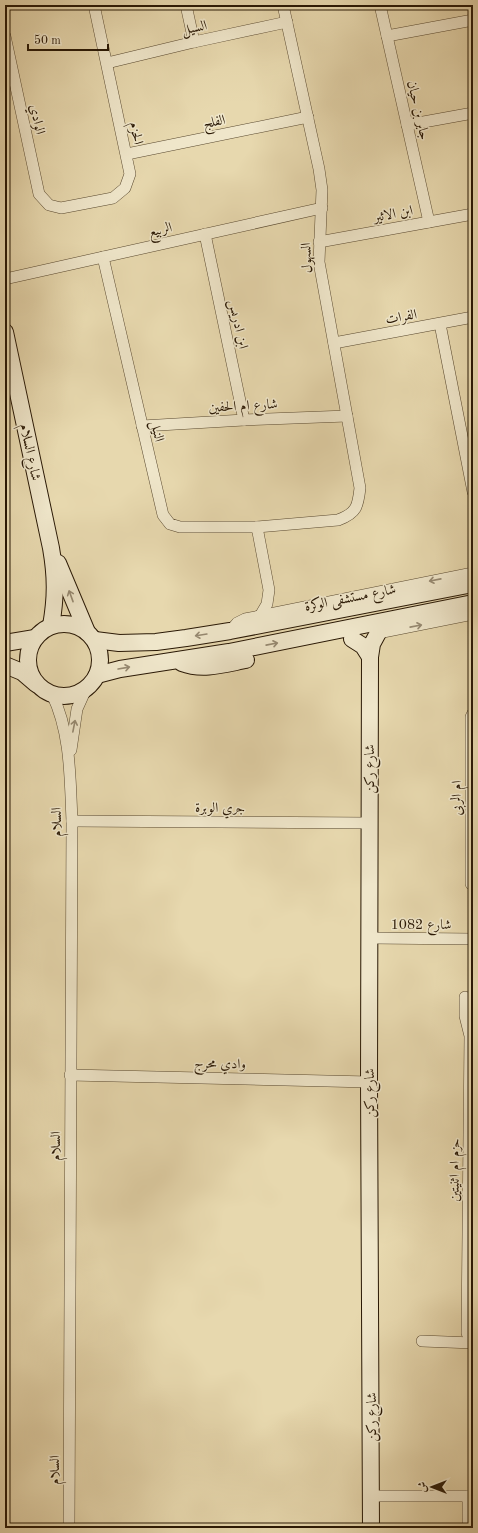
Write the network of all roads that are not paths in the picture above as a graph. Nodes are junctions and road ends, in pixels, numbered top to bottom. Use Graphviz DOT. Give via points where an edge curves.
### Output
graph roads {
  1 [pos="94,5"];
  2 [pos="186,5"];
  3 [pos="284,5"];
  4 [pos="380,5"];
  5 [pos="473,20"];
  6 [pos="287,22"];
  7 [pos="5,36"];
  8 [pos="387,36"];
  9 [pos="194,42"];
  10 [pos="107,63"];
  11 [pos="473,113"];
  12 [pos="308,116"];
  13 [pos="407,125"];
  14 [pos="127,154"];
  15 [pos="48,205"];
  16 [pos="322,208"];
  17 [pos="473,214"];
  18 [pos="429,222"];
  19 [pos="205,234"];
  20 [pos="319,242"];
  21 [pos="103,257"];
  22 [pos="5,279"];
  23 [pos="473,318"];
  24 [pos="440,324"];
  25 [pos="5,332"];
  26 [pos="334,343"];
  27 [pos="347,416"];
  28 [pos="244,420"];
  29 [pos="142,426"];
  30 [pos="473,492"];
  31 [pos="355,509"];
  32 [pos="257,527"];
  33 [pos="51,548"];
  34 [pos="473,573"];
  35 [pos="473,584"];
  36 [pos="269,590"];
  37 [pos="473,603"];
  38 [pos="290,609"];
  39 [pos="473,614"];
  40 [pos="260,616"];
  41 [pos="403,618"];
  42 [pos="51,626"];
  43 [pos="230,631"];
  44 [pos="378,633"];
  45 [pos="91,636"];
  46 [pos="35,638"];
  47 [pos="352,639"];
  48 [pos="5,643"];
  49 [pos="370,657"];
  50 [pos="175,660"];
  51 [pos="5,665"];
  52 [pos="97,675"];
  53 [pos="38,685"];
  54 [pos="86,689"];
  55 [pos="52,694"];
  56 [pos="473,713"];
  57 [pos="69,764"];
  58 [pos="72,821"];
  59 [pos="369,823"];
  60 [pos="472,842"];
  61 [pos="471,884"];
  62 [pos="370,938"];
  63 [pos="473,939"];
  64 [pos="465,997"];
  65 [pos="472,1036"];
  66 [pos="70,1075"];
  67 [pos="369,1082"];
  68 [pos="471,1189"];
  69 [pos="422,1341"];
  70 [pos="472,1343"];
  71 [pos="372,1496"];
  72 [pos="471,1496"];
  73 [pos="68,1528"];
  74 [pos="371,1528"];
  75 [pos="468,1528"];
  1 -- 10 [label="street, الحزم"];
  2 -- 9 [label="street"];
  3 -- 6 [label="street, السهول"];
  4 -- 8 [label="street, جابر بن حيان"];
  5 -- 8 [label="street"];
  6 -- 9 [label="street, السيل"];
  6 -- 12 [label="street, السهول"];
  7 -- 15 [label="street, الوادي" via="39,194"];
  8 -- 13 [label="street, جابر بن حيان"];
  9 -- 10 [label="street, السيل"];
  10 -- 14 [label="street, الحزم"];
  11 -- 13 [label="street"];
  12 -- 14 [label="street, الفلج"];
  12 -- 16 [label="street, السهول" via="321,183"];
  13 -- 18 [label="street, جابر بن حيان"];
  14 -- 15 [label="street, الحزم" via="130,174 125,188 113,198 61,208"];
  16 -- 19 [label="street, الربيع"];
  16 -- 20 [label="street, السهول"];
  17 -- 18 [label="street, ابن الاثير"];
  18 -- 20 [label="street, ابن الاثير"];
  19 -- 21 [label="street, الربيع"];
  19 -- 28 [label="street, ابن ادريس"];
  20 -- 26 [label="street, السهول" via="319,262"];
  21 -- 22 [label="street, الربيع"];
  21 -- 29 [label="street, النيل"];
  23 -- 24 [label="street, الفرات"];
  24 -- 26 [label="street, الفرات"];
  24 -- 30 [label="street"];
  25 -- 33 [label="street, شارع السلام"];
  26 -- 27 [label="street, السهول"];
  27 -- 28 [label="street, شارع ام الحفين"];
  27 -- 31 [label="street, السهول" via="360,488"];
  28 -- 29 [label="street, شارع ام الحفين"];
  29 -- 32 [label="street, النيل" via="163,515 170,524 180,527"];
  31 -- 32 [label="street, النيل" via="348,516 338,520"];
  32 -- 36 [label="street"];
  33 -- 42 [label="street, شارع السلام" via="55,574"];
  45 -- 33 [label="street, شارع السلام, one-way"];
  34 -- 38 [label="street, شارع مستشفى الوكرة, one-way"];
  35 -- 43 [label="street, شارع مستشفى الوكرة"];
  36 -- 38 [label="street" via="277,602"];
  36 -- 40 [label="street" via="267,604"];
  37 -- 41 [label="street"];
  38 -- 40 [label="street, شارع مستشفى الوكرة"];
  44 -- 39 [label="street, one-way"];
  40 -- 43 [label="street, شارع مستشفى الوكرة" via="245,619"];
  41 -- 44 [label="street"];
  50 -- 41 [label="street, one-way"];
  42 -- 45 [label="street" via="79,626"];
  42 -- 46 [label="street"];
  43 -- 45 [label="street, شارع مستشفى الوكرة, one-way" via="156,642 119,643"];
  44 -- 47 [label="street"];
  44 -- 49 [label="street, شارع ركن" via="372,644"];
  45 -- 52 [label="street" via="99,648 100,666"];
  46 -- 48 [label="street"];
  46 -- 53 [label="street" via="28,657 31,672"];
  47 -- 49 [label="street" via="363,646"];
  47 -- 50 [label="street" via="206,668 189,666"];
  49 -- 59 [label="street, شارع ركن"];
  52 -- 50 [label="street, one-way"];
  51 -- 53 [label="street" via="22,672"];
  52 -- 54 [label="street"];
  53 -- 55 [label="street"];
  54 -- 55 [label="street" via="64,696"];
  57 -- 54 [label="street, السلام, one-way" via="77,709"];
  55 -- 57 [label="street, السلام" via="60,710"];
  56 -- 60 [label="street, ام الربى"];
  57 -- 58 [label="street, السلام"];
  58 -- 59 [label="street, جري الوبرة"];
  58 -- 66 [label="street, السلام"];
  59 -- 62 [label="street, شارع ركن"];
  60 -- 61 [label="street, ام الربى"];
  62 -- 63 [label="street, شارع 1082"];
  62 -- 67 [label="street, شارع ركن"];
  64 -- 65 [label="street, حزم ام اثنيتين" via="465,1016"];
  65 -- 68 [label="street, حزم ام اثنيتين"];
  66 -- 67 [label="street, وادي محرج"];
  66 -- 73 [label="street, السلام"];
  67 -- 71 [label="street, شارع ركن"];
  68 -- 70 [label="street, حزم ام اثنيتين" via="467,1333"];
  69 -- 70 [label="street"];
  71 -- 72 [label="street"];
  71 -- 74 [label="street, شارع ركن"];
  72 -- 75 [label="street"];
}
